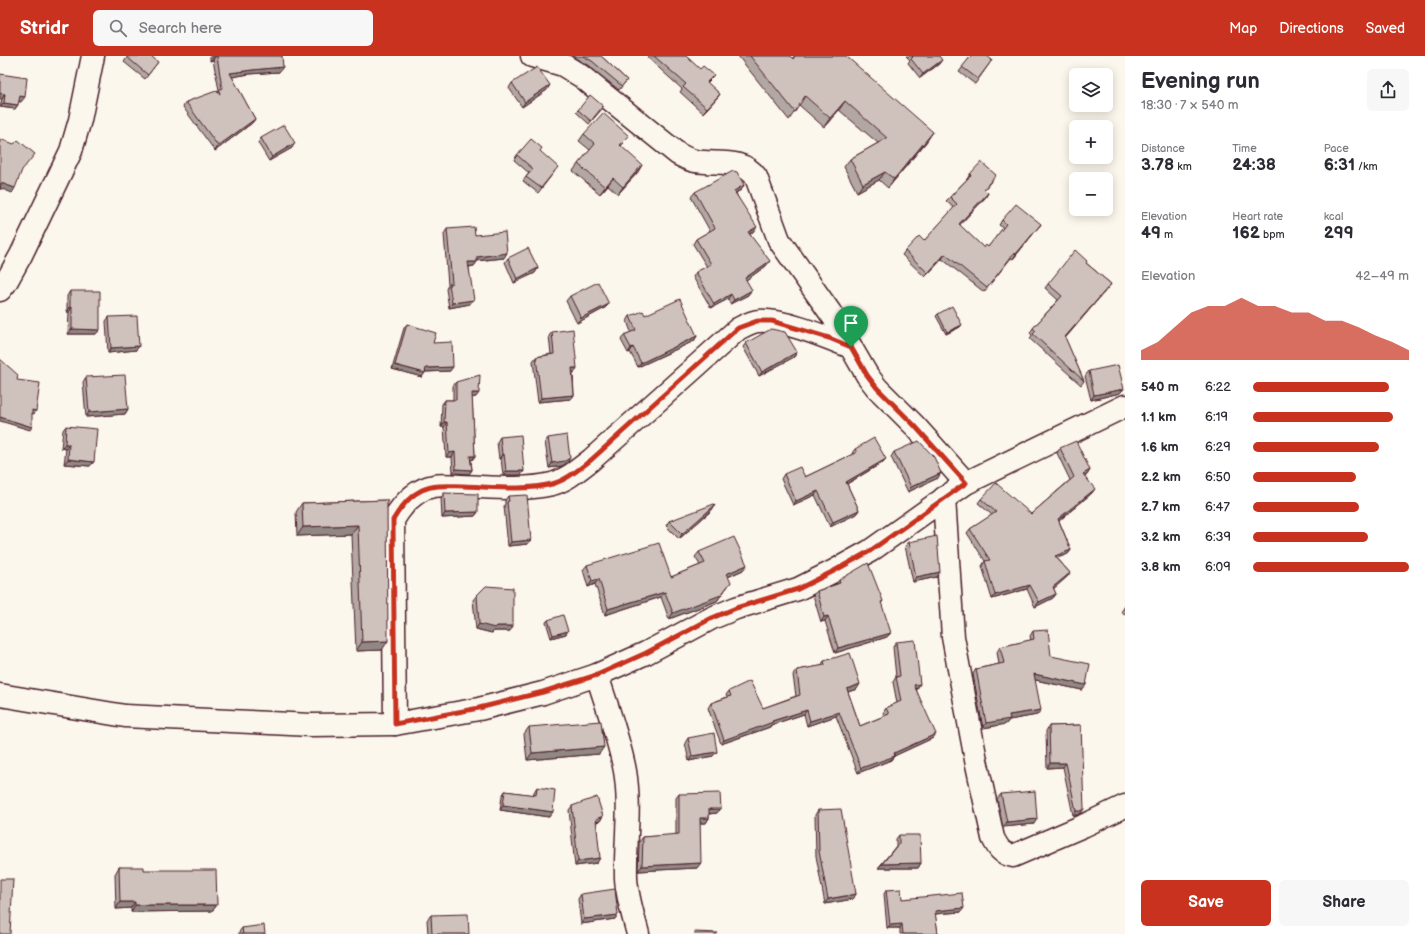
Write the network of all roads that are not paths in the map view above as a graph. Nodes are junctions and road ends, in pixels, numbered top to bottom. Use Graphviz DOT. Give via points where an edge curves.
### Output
graph roads {
  1 [pos="93,56"];
  2 [pos="532,56"];
  3 [pos="0,290"];
  4 [pos="851,347"];
  5 [pos="1125,406"];
  6 [pos="966,483"];
  7 [pos="944,498"];
  8 [pos="597,675"];
  9 [pos="0,695"];
  10 [pos="395,724"];
  11 [pos="1125,806"];
  12 [pos="638,934"];
  1 -- 3 [label="street" via="71,151 24,248"];
  2 -- 4 [label="street" via="563,65 581,76 678,154 696,161 739,164 751,170 756,177 779,240 834,318"];
  4 -- 6 [label="street" via="877,388"];
  4 -- 10 [label="street" via="772,321 757,321 738,328 570,476 553,484 516,488 434,486 421,490 410,499 393,520"];
  5 -- 6 [label="street"];
  6 -- 7 [label="street"];
  7 -- 8 [label="street" via="870,551 834,571 798,589 712,618 646,653"];
  7 -- 11 [label="street" via="953,637 976,760 993,838 998,848 1013,856"];
  8 -- 10 [label="street" via="493,705"];
  8 -- 12 [label="street" via="625,772 626,879"];
  9 -- 10 [label="street" via="125,716 311,725"];
}
